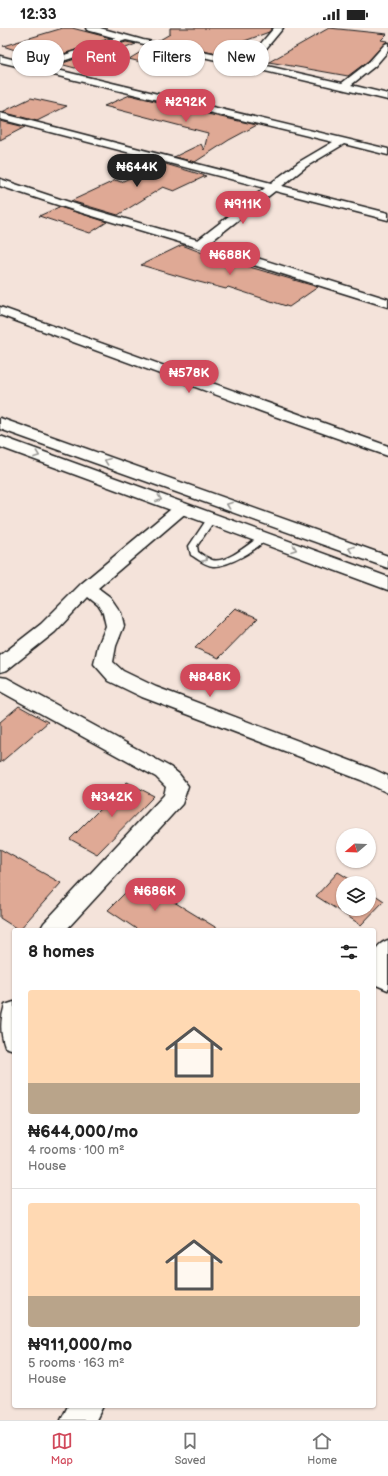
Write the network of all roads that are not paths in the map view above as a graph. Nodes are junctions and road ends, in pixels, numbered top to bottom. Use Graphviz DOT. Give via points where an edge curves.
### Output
graph roads {
  1 [pos="90,28"];
  2 [pos="279,28"];
  3 [pos="153,33"];
  4 [pos="124,38"];
  5 [pos="144,40"];
  6 [pos="269,40"];
  7 [pos="138,41"];
  8 [pos="388,46"];
  9 [pos="64,58"];
  10 [pos="0,59"];
  11 [pos="12,62"];
  12 [pos="269,69"];
  13 [pos="64,74"];
  14 [pos="344,86"];
  15 [pos="388,97"];
  16 [pos="0,116"];
  17 [pos="342,141"];
  18 [pos="388,152"];
  19 [pos="0,182"];
  20 [pos="271,187"];
  21 [pos="388,217"];
  22 [pos="200,244"];
  23 [pos="388,303"];
  24 [pos="0,311"];
  25 [pos="0,423"];
  26 [pos="0,441"];
  27 [pos="388,451"];
  28 [pos="182,508"];
  29 [pos="212,518"];
  30 [pos="263,538"];
  31 [pos="388,562"];
  32 [pos="388,584"];
  33 [pos="87,588"];
  34 [pos="0,666"];
  35 [pos="0,683"];
  36 [pos="388,785"];
  37 [pos="54,928"];
  38 [pos="388,950"];
  39 [pos="376,968"];
  40 [pos="376,972"];
  41 [pos="388,980"];
  42 [pos="85,1408"];
  43 [pos="77,1420"];
  1 -- 4 [label="street"];
  2 -- 6 [label="street"];
  3 -- 5 [label="street"];
  4 -- 7 [label="street"];
  4 -- 9 [label="street"];
  8 -- 14 [label="street" via="372,64"];
  10 -- 11 [label="street"];
  12 -- 14 [label="street"];
  13 -- 17 [label="street"];
  14 -- 15 [label="street"];
  16 -- 20 [label="street"];
  17 -- 18 [label="street"];
  17 -- 20 [label="street" via="318,154"];
  19 -- 22 [label="street" via="80,210"];
  20 -- 21 [label="street"];
  20 -- 22 [label="street"];
  22 -- 23 [label="street"];
  24 -- 27 [label="street"];
  31 -- 25 [label="highway, one-way"];
  26 -- 28 [label="highway, one-way"];
  28 -- 29 [label="highway"];
  28 -- 33 [label="street"];
  29 -- 30 [label="highway"];
  29 -- 30 [label="lane, one-way" via="193,546 194,553 213,563 237,556"];
  30 -- 32 [label="highway, one-way"];
  33 -- 34 [label="street" via="48,628"];
  33 -- 36 [label="street" via="104,601 112,612 115,626 103,664 116,676 149,692"];
  35 -- 37 [label="street" via="163,772 177,786 174,798"];
  38 -- 39 [label="street"];
  40 -- 41 [label="street"];
  42 -- 43 [label="street"];
}
